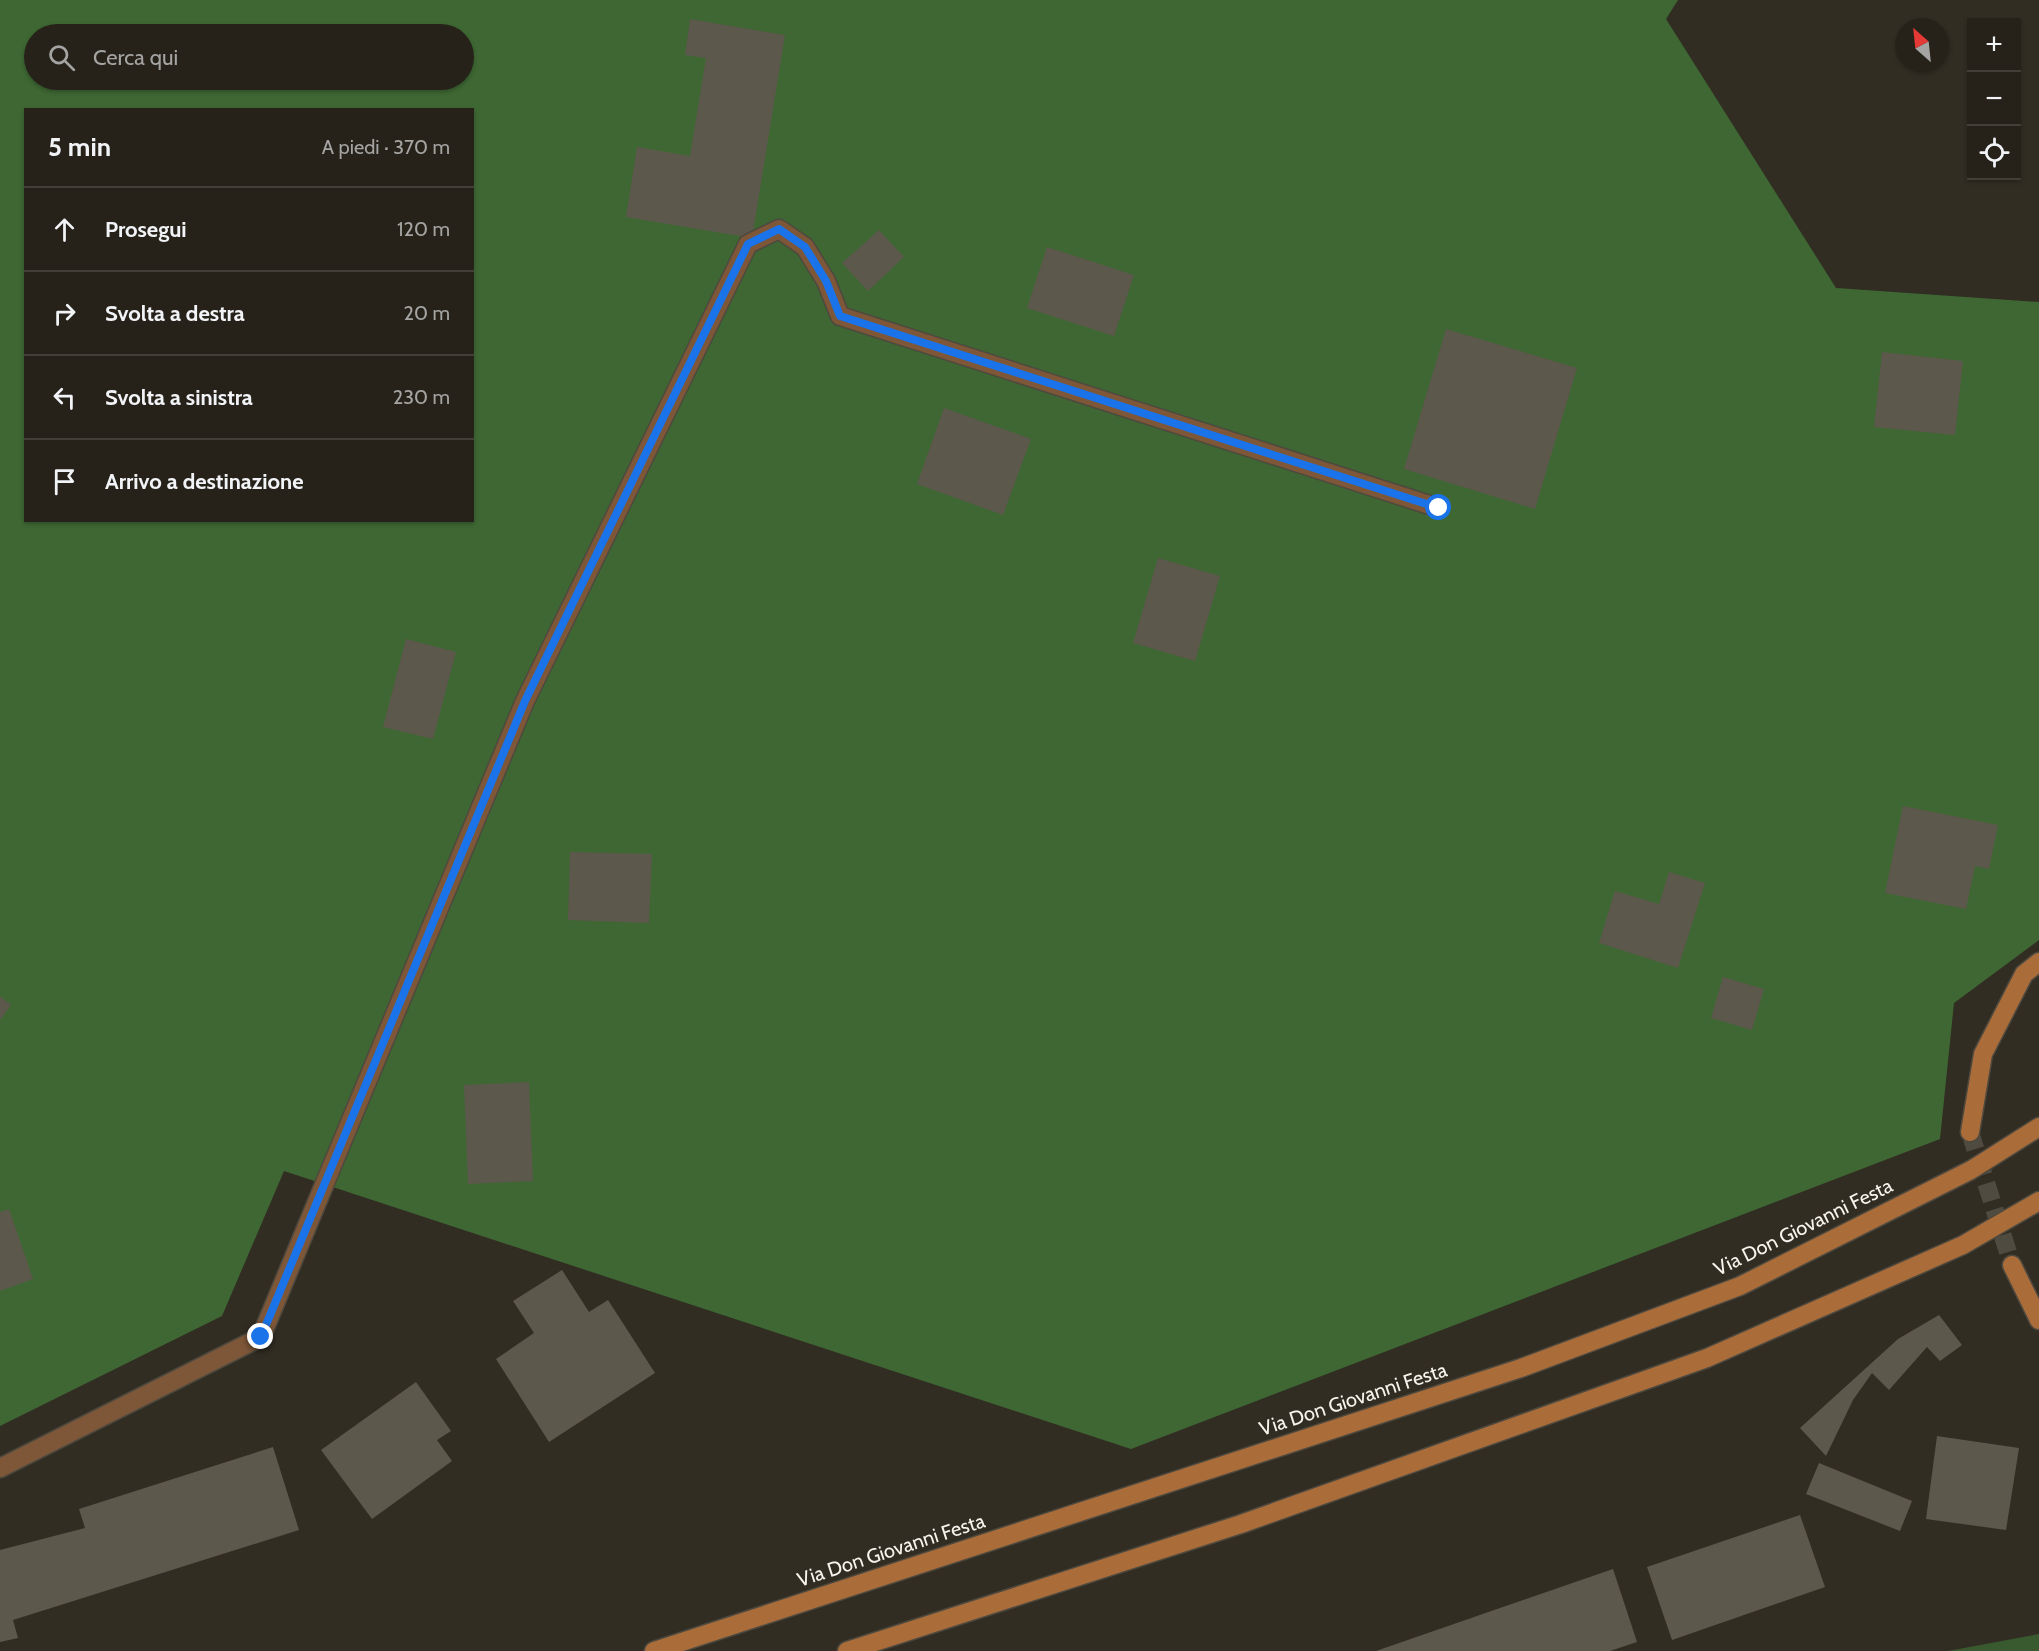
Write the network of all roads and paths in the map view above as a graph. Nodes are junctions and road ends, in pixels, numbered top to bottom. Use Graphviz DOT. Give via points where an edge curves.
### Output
graph roads {
  1 [pos="1439,508"];
  2 [pos="2039,962"];
  3 [pos="2039,1127"];
  4 [pos="1970,1132"];
  5 [pos="2039,1201"];
  6 [pos="2012,1265"];
  7 [pos="2039,1320"];
  8 [pos="0,1468"];
  9 [pos="654,1651"];
  10 [pos="847,1651"];
  1 -- 8 [label="street" via="840,316 826,281 805,247 779,229 748,244 525,701 261,1337"];
  2 -- 4 [label="main road" via="2024,974 1983,1054"];
  3 -- 9 [label="main road, Via Don Giovanni Festa" via="1971,1170 1740,1286 1521,1368"];
  5 -- 10 [label="main road" via="1963,1245 1707,1358 1241,1524"];
  6 -- 7 [label="main road"];
}
